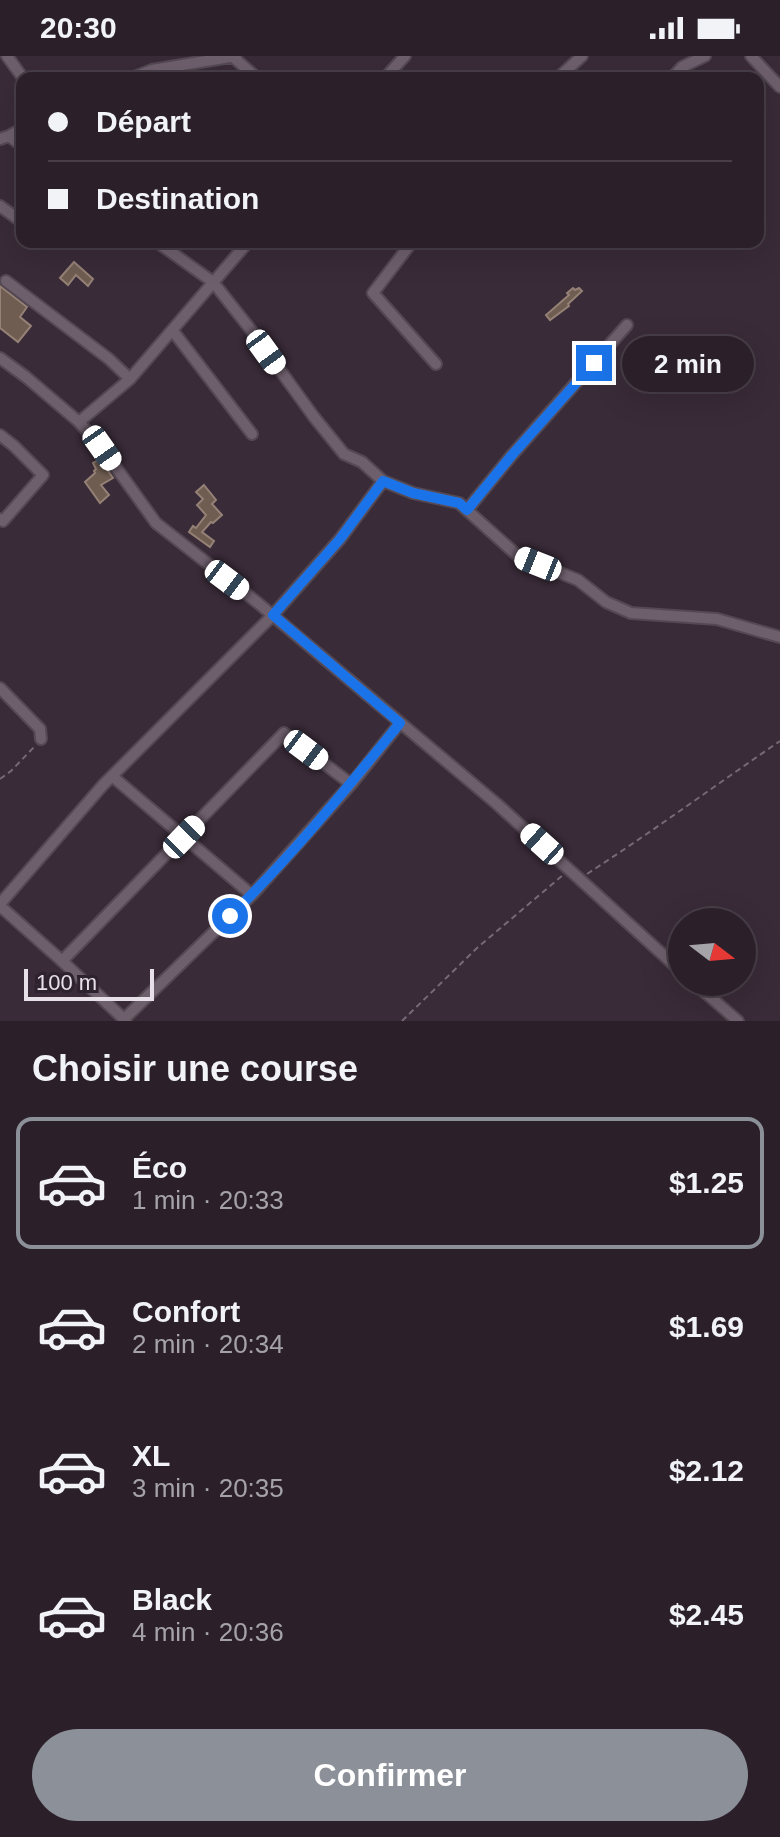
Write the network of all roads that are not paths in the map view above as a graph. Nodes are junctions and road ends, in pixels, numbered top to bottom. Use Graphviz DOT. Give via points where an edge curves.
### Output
graph roads {
  1 [pos="235,56"];
  2 [pos="405,56"];
  3 [pos="582,56"];
  4 [pos="705,56"];
  5 [pos="751,56"];
  6 [pos="147,72"];
  7 [pos="251,72"];
  8 [pos="390,72"];
  9 [pos="565,72"];
  10 [pos="677,72"];
  11 [pos="780,87"];
  12 [pos="165,248"];
  13 [pos="243,248"];
  14 [pos="407,248"];
  15 [pos="6,281"];
  16 [pos="213,282"];
  17 [pos="627,325"];
  18 [pos="173,331"];
  19 [pos="0,358"];
  20 [pos="436,364"];
  21 [pos="130,379"];
  22 [pos="79,422"];
  23 [pos="252,434"];
  24 [pos="0,435"];
  25 [pos="383,481"];
  26 [pos="467,510"];
  27 [pos="0,519"];
  28 [pos="273,615"];
  29 [pos="780,637"];
  30 [pos="0,688"];
  31 [pos="400,723"];
  32 [pos="41,739"];
  33 [pos="112,776"];
  34 [pos="351,784"];
  35 [pos="184,837"];
  36 [pos="252,895"];
  37 [pos="0,905"];
  38 [pos="668,960"];
  39 [pos="62,961"];
  40 [pos="709,996"];
  41 [pos="125,1020"];
  42 [pos="738,1021"];
  1 -- 6 [label="street"];
  1 -- 7 [label="street"];
  2 -- 8 [label="street"];
  3 -- 9 [label="street"];
  4 -- 10 [label="street"];
  5 -- 11 [label="street"];
  12 -- 16 [label="street"];
  13 -- 16 [label="street"];
  14 -- 20 [label="street" via="373,293"];
  15 -- 21 [label="street"];
  16 -- 18 [label="street"];
  16 -- 25 [label="street" via="344,454"];
  17 -- 26 [label="street"];
  18 -- 21 [label="street"];
  18 -- 23 [label="street"];
  19 -- 22 [label="street"];
  21 -- 22 [label="street"];
  22 -- 28 [label="street" via="156,523"];
  24 -- 27 [label="street" via="43,475"];
  25 -- 26 [label="street" via="459,503"];
  25 -- 28 [label="street"];
  26 -- 29 [label="street" via="518,556 578,580 631,613 717,619"];
  28 -- 31 [label="street"];
  28 -- 33 [label="street"];
  30 -- 32 [label="street" via="40,729"];
  31 -- 34 [label="street"];
  31 -- 38 [label="street"];
  33 -- 35 [label="street"];
  33 -- 37 [label="street"];
  34 -- 35 [label="street" via="284,733"];
  34 -- 36 [label="street"];
  35 -- 36 [label="street"];
  35 -- 39 [label="street"];
  36 -- 41 [label="street"];
  37 -- 39 [label="street"];
  39 -- 41 [label="street"];
  40 -- 42 [label="street"];
}
